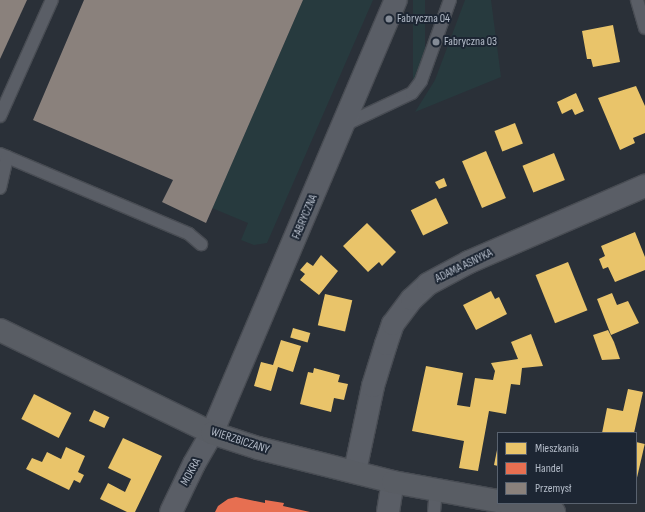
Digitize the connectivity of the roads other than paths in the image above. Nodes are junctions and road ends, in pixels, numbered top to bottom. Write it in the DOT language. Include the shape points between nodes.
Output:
graph roads {
  1 [pos="52,0"];
  2 [pos="396,0"];
  3 [pos="450,0"];
  4 [pos="637,0"];
  5 [pos="645,28"];
  6 [pos="0,116"];
  7 [pos="344,125"];
  8 [pos="4,155"];
  9 [pos="645,186"];
  10 [pos="0,188"];
  11 [pos="201,244"];
  12 [pos="0,330"];
  13 [pos="212,433"];
  14 [pos="355,471"];
  15 [pos="393,482"];
  16 [pos="436,489"];
  17 [pos="497,501"];
  18 [pos="513,504"];
  19 [pos="171,512"];
  20 [pos="388,512"];
  21 [pos="434,512"];
  22 [pos="554,512"];
  1 -- 6 [label="lane"];
  2 -- 7 [label="street, FABRYCZNA"];
  3 -- 7 [label="lane" via="421,81 412,93"];
  4 -- 5 [label="lane"];
  7 -- 13 [label="street, FABRYCZNA"];
  8 -- 10 [label="lane"];
  8 -- 11 [label="lane" via="189,234"];
  9 -- 14 [label="street, ADAMA ASNYKA" via="469,262 428,284 412,299 393,324 386,344 373,386"];
  12 -- 13 [label="street, WIERZBICZANY"];
  13 -- 14 [label="street, WIERZBICZANY" via="258,448"];
  13 -- 19 [label="street, MOKRA"];
  14 -- 15 [label="street, WIERZBICZANY"];
  15 -- 16 [label="street, WIERZBICZANY"];
  15 -- 20 [label="street"];
  16 -- 17 [label="street, WIERZBICZANY"];
  16 -- 21 [label="lane"];
  18 -- 22 [label="street"];
}
